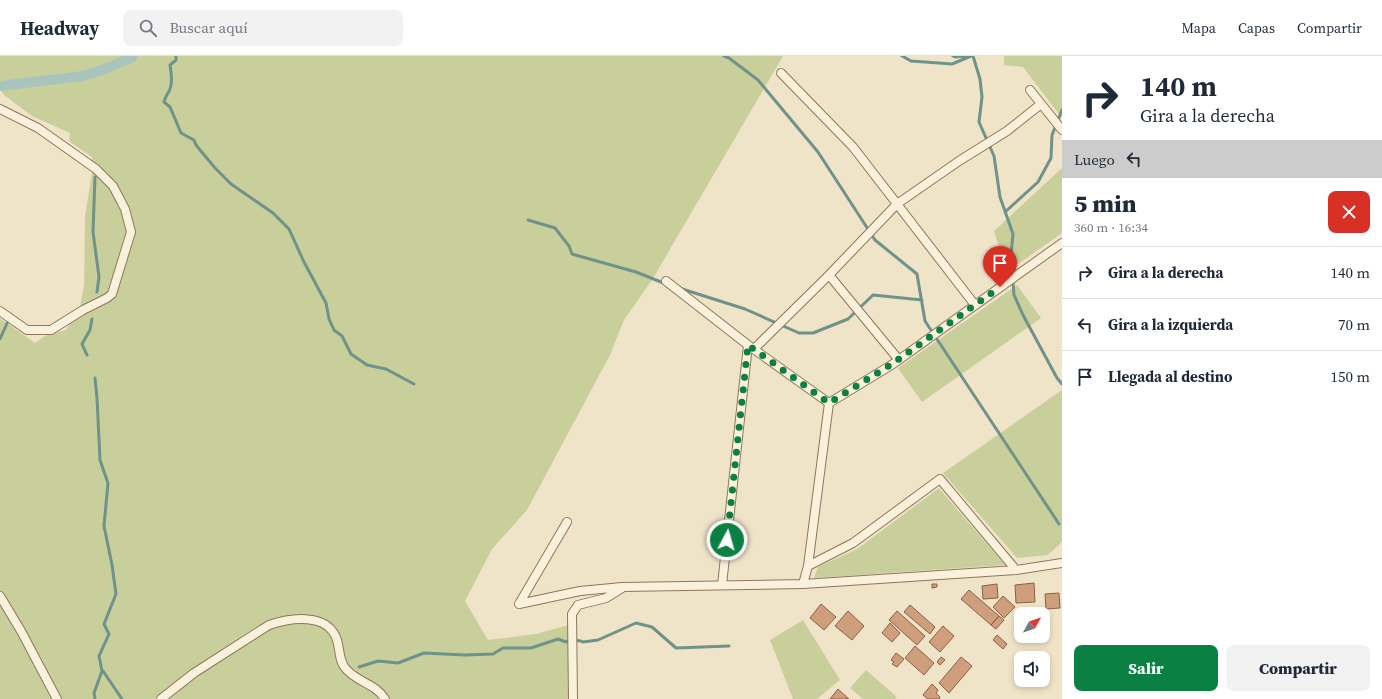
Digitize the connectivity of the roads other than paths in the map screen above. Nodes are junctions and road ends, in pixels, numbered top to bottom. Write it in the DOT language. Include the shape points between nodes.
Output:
graph roads {
  1 [pos="782,73"];
  2 [pos="1030,90"];
  3 [pos="1041,104"];
  4 [pos="0,109"];
  5 [pos="1062,130"];
  6 [pos="897,204"];
  7 [pos="1062,243"];
  8 [pos="829,275"];
  9 [pos="666,281"];
  10 [pos="975,305"];
  11 [pos="0,310"];
  12 [pos="751,347"];
  13 [pos="899,360"];
  14 [pos="829,403"];
  15 [pos="567,522"];
  16 [pos="1062,563"];
  17 [pos="808,566"];
  18 [pos="1016,570"];
  19 [pos="803,584"];
  20 [pos="722,585"];
  21 [pos="622,587"];
  22 [pos="0,596"];
  23 [pos="56,699"];
  24 [pos="161,699"];
  25 [pos="386,699"];
  26 [pos="573,699"];
  1 -- 6 [label="street" via="853,147"];
  2 -- 3 [label="street"];
  3 -- 5 [label="street"];
  3 -- 6 [label="street" via="1007,131"];
  4 -- 11 [label="street" via="38,128 96,169 113,186 125,209 131,232 112,294 107,298 50,330 27,330"];
  6 -- 8 [label="street"];
  6 -- 10 [label="street"];
  7 -- 10 [label="street"];
  8 -- 12 [label="street"];
  8 -- 13 [label="street"];
  9 -- 12 [label="street"];
  10 -- 13 [label="street"];
  12 -- 14 [label="street"];
  12 -- 20 [label="street"];
  13 -- 14 [label="street"];
  14 -- 17 [label="street"];
  15 -- 21 [label="street" via="519,604 580,591"];
  16 -- 18 [label="street"];
  17 -- 18 [label="street" via="854,543 940,479"];
  17 -- 19 [label="street"];
  18 -- 19 [label="street"];
  19 -- 20 [label="street"];
  20 -- 21 [label="street"];
  21 -- 26 [label="street" via="606,598 578,605 572,614"];
  22 -- 23 [label="street"];
  24 -- 25 [label="street" via="194,672 269,625 283,620 302,619 318,621 330,628 346,669 374,687"];
}
